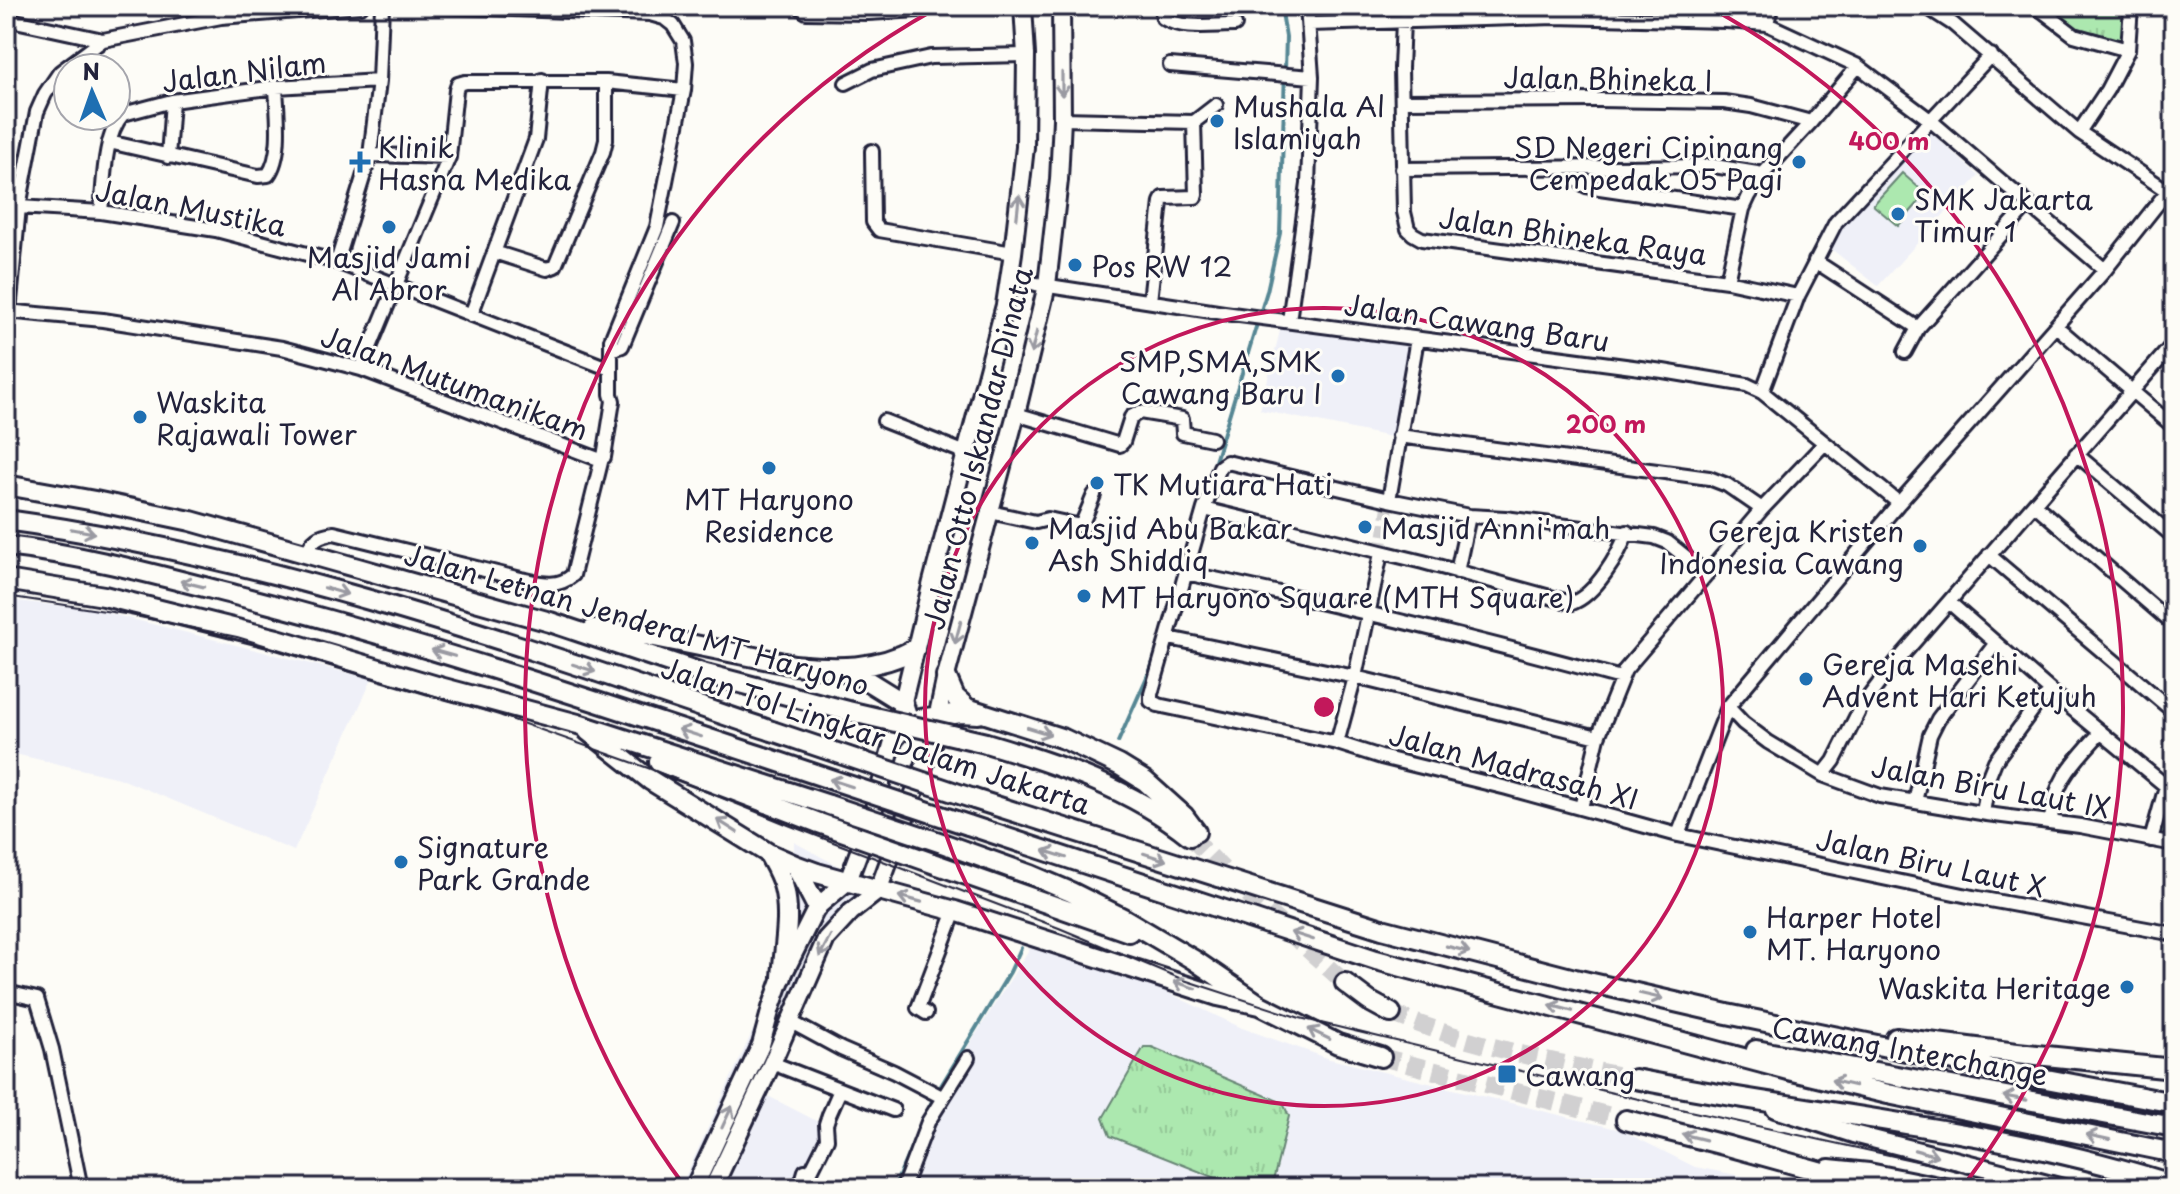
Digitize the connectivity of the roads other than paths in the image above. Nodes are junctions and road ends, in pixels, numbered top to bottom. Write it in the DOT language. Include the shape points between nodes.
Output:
graph roads {
  1 [pos="361,6"];
  2 [pos="382,6"];
  3 [pos="435,6"];
  4 [pos="799,6"];
  5 [pos="918,6"];
  6 [pos="1023,6"];
  7 [pos="1061,6"];
  8 [pos="1161,6"];
  9 [pos="1307,6"];
  10 [pos="1771,6"];
  11 [pos="1926,6"];
  12 [pos="2036,6"];
  13 [pos="2131,6"];
  14 [pos="867,9"];
  15 [pos="1555,11"];
  16 [pos="7,20"];
  17 [pos="1403,21"];
  18 [pos="1309,24"];
  19 [pos="1767,24"];
  20 [pos="1235,25"];
  21 [pos="103,40"];
  22 [pos="2128,50"];
  23 [pos="1026,55"];
  24 [pos="1991,55"];
  25 [pos="1170,65"];
  26 [pos="1858,66"];
  27 [pos="1312,77"];
  28 [pos="542,80"];
  29 [pos="379,81"];
  30 [pos="606,82"];
  31 [pos="846,83"];
  32 [pos="276,87"];
  33 [pos="684,90"];
  34 [pos="172,101"];
  35 [pos="1402,101"];
  36 [pos="1216,105"];
  37 [pos="1062,119"];
  38 [pos="1930,120"];
  39 [pos="1194,122"];
  40 [pos="1811,122"];
  41 [pos="2079,132"];
  42 [pos="109,142"];
  43 [pos="872,151"];
  44 [pos="370,155"];
  45 [pos="168,157"];
  46 [pos="449,157"];
  47 [pos="1570,168"];
  48 [pos="1402,169"];
  49 [pos="1763,174"];
  50 [pos="2172,188"];
  51 [pos="2028,205"];
  52 [pos="19,207"];
  53 [pos="1743,209"];
  54 [pos="101,212"];
  55 [pos="657,227"];
  56 [pos="494,252"];
  57 [pos="1013,253"];
  58 [pos="1815,261"];
  59 [pos="337,262"];
  60 [pos="2105,270"];
  61 [pos="1009,277"];
  62 [pos="1727,281"];
  63 [pos="1047,285"];
  64 [pos="396,286"];
  65 [pos="1798,296"];
  66 [pos="1150,301"];
  67 [pos="7,312"];
  68 [pos="471,315"];
  69 [pos="1289,321"];
  70 [pos="2057,327"];
  71 [pos="1918,328"];
  72 [pos="1417,339"];
  73 [pos="2174,343"];
  74 [pos="611,350"];
  75 [pos="1905,352"];
  76 [pos="361,369"];
  77 [pos="610,369"];
  78 [pos="2132,391"];
  79 [pos="1762,392"];
  80 [pos="1016,414"];
  81 [pos="884,421"];
  82 [pos="2174,427"];
  83 [pos="1399,436"];
  84 [pos="1212,439"];
  85 [pos="1825,443"];
  86 [pos="966,453"];
  87 [pos="2076,454"];
  88 [pos="602,459"];
  89 [pos="6,485"];
  90 [pos="1094,495"];
  91 [pos="1389,500"];
  92 [pos="1899,503"];
  93 [pos="2034,504"];
  94 [pos="1204,509"];
  95 [pos="1762,509"];
  96 [pos="990,512"];
  97 [pos="1469,516"];
  98 [pos="6,520"];
  99 [pos="1627,532"];
  100 [pos="2174,537"];
  101 [pos="6,546"];
  102 [pos="1381,553"];
  103 [pos="306,554"];
  104 [pos="1989,555"];
  105 [pos="1457,572"];
  106 [pos="1186,573"];
  107 [pos="1707,574"];
  108 [pos="6,580"];
  109 [pos="1949,602"];
  110 [pos="1369,615"];
  111 [pos="2174,625"];
  112 [pos="573,629"];
  113 [pos="1169,638"];
  114 [pos="1996,643"];
  115 [pos="915,649"];
  116 [pos="820,667"];
  117 [pos="946,676"];
  118 [pos="1355,677"];
  119 [pos="1621,678"];
  120 [pos="2052,692"];
  121 [pos="903,703"];
  122 [pos="1728,707"];
  123 [pos="2174,712"];
  124 [pos="981,714"];
  125 [pos="938,715"];
  126 [pos="908,722"];
  127 [pos="578,724"];
  128 [pos="2101,732"];
  129 [pos="616,736"];
  130 [pos="1598,737"];
  131 [pos="894,738"];
  132 [pos="1337,743"];
  133 [pos="931,747"];
  134 [pos="1823,775"];
  135 [pos="2170,781"];
  136 [pos="1915,802"];
  137 [pos="1581,808"];
  138 [pos="1983,813"];
  139 [pos="2051,822"];
  140 [pos="1678,835"];
  141 [pos="2151,840"];
  142 [pos="2174,844"];
  143 [pos="768,853"];
  144 [pos="795,865"];
  145 [pos="848,881"];
  146 [pos="878,891"];
  147 [pos="817,907"];
  148 [pos="955,911"];
  149 [pos="2174,934"];
  150 [pos="1173,948"];
  151 [pos="782,977"];
  152 [pos="1345,983"];
  153 [pos="6,992"];
  154 [pos="1260,1005"];
  155 [pos="926,1013"];
  156 [pos="1391,1013"];
  157 [pos="1727,1014"];
  158 [pos="791,1022"];
  159 [pos="1636,1028"];
  160 [pos="1381,1057"];
  161 [pos="968,1058"];
  162 [pos="772,1063"];
  163 [pos="2174,1069"];
  164 [pos="1635,1079"];
  165 [pos="840,1090"];
  166 [pos="938,1094"];
  167 [pos="1743,1099"];
  168 [pos="2174,1103"];
  169 [pos="893,1110"];
  170 [pos="1626,1120"];
  171 [pos="2174,1127"];
  172 [pos="2174,1153"];
  173 [pos="1762,1157"];
  174 [pos="2174,1185"];
  175 [pos="81,1188"];
  176 [pos="694,1188"];
  177 [pos="713,1188"];
  178 [pos="800,1188"];
  179 [pos="903,1188"];
  180 [pos="1880,1188"];
  181 [pos="1949,1188"];
  182 [pos="2063,1188"];
  1 -- 21 [label="street" via="221,17"];
  2 -- 29 [label="street"];
  3 -- 33 [label="street" via="664,18 683,41"];
  4 -- 14 [label="street" via="806,12"];
  5 -- 14 [label="street" via="919,10"];
  6 -- 23 [label="main road, Jalan Otto Iskandar Dinata"];
  7 -- 37 [label="main road, Jalan Otto Iskandar Dinata, one-way"];
  8 -- 20 [label="street" via="1167,22"];
  9 -- 18 [label="street"];
  10 -- 19 [label="street"];
  11 -- 24 [label="street"];
  12 -- 22 [label="street" via="2074,35"];
  13 -- 22 [label="street"];
  15 -- 17 [label="street"];
  15 -- 19 [label="street"];
  16 -- 21 [label="street"];
  17 -- 18 [label="street"];
  17 -- 35 [label="street, Jalan Bhineka Raya"];
  18 -- 27 [label="street"];
  19 -- 26 [label="street"];
  21 -- 52 [label="street" via="60,72 45,94"];
  22 -- 41 [label="street"];
  23 -- 31 [label="street" via="931,57 872,70"];
  57 -- 23 [label="main road, Jalan Otto Iskandar Dinata, one-way" via="1025,147"];
  24 -- 38 [label="street"];
  24 -- 41 [label="street"];
  25 -- 27 [label="street"];
  26 -- 38 [label="street"];
  26 -- 40 [label="street"];
  27 -- 69 [label="street" via="1308,184"];
  28 -- 30 [label="street"];
  28 -- 46 [label="street" via="458,84"];
  28 -- 56 [label="street" via="538,130"];
  29 -- 32 [label="street, Jalan Nilam"];
  29 -- 44 [label="street"];
  30 -- 33 [label="street"];
  30 -- 56 [label="street" via="603,152 555,266 547,269"];
  32 -- 34 [label="street, Jalan Nilam"];
  32 -- 45 [label="street" via="277,139 268,175"];
  33 -- 55 [label="street"];
  34 -- 42 [label="street, Jalan Nilam" via="123,114"];
  34 -- 45 [label="street"];
  35 -- 40 [label="street, Jalan Bhineka I" via="1724,102"];
  35 -- 48 [label="street, Jalan Bhineka Raya"];
  36 -- 39 [label="street"];
  37 -- 39 [label="street"];
  37 -- 63 [label="main road, Jalan Otto Iskandar Dinata"];
  38 -- 51 [label="street"];
  38 -- 58 [label="street" via="1836,222"];
  39 -- 66 [label="street" via="1196,195 1161,202"];
  40 -- 49 [label="street"];
  41 -- 50 [label="street"];
  42 -- 45 [label="street"];
  42 -- 54 [label="street, Jalan Nilam"];
  43 -- 57 [label="street" via="873,222 879,230"];
  44 -- 46 [label="street"];
  44 -- 59 [label="street"];
  46 -- 64 [label="street"];
  47 -- 48 [label="street"];
  47 -- 49 [label="street" via="1714,166"];
  47 -- 53 [label="street" via="1586,186"];
  48 -- 62 [label="street, Jalan Bhineka Raya" via="1408,229 1422,239"];
  49 -- 53 [label="street"];
  50 -- 60 [label="street"];
  51 -- 60 [label="street"];
  51 -- 71 [label="street"];
  52 -- 54 [label="street, Jalan Mustika"];
  52 -- 67 [label="street"];
  53 -- 62 [label="street"];
  54 -- 59 [label="street, Jalan Mustika" via="216,230"];
  55 -- 74 [label="street"];
  55 -- 74 [label="street" via="672,227 622,346"];
  56 -- 68 [label="street"];
  57 -- 61 [label="main road, Jalan Otto Iskandar Dinata"];
  58 -- 65 [label="street"];
  58 -- 71 [label="street"];
  59 -- 64 [label="street, Jalan Mustika"];
  60 -- 70 [label="street"];
  61 -- 63 [label="street, Jalan Cawang Baru"];
  61 -- 86 [label="main road, Jalan Otto Iskandar Dinata"];
  62 -- 65 [label="street, Jalan Bhineka Raya"];
  63 -- 66 [label="street, Jalan Cawang Baru"];
  63 -- 80 [label="main road, Jalan Otto Iskandar Dinata, one-way"];
  64 -- 68 [label="street, Jalan Mustika"];
  64 -- 76 [label="street"];
  65 -- 79 [label="street"];
  66 -- 69 [label="street, Jalan Cawang Baru"];
  67 -- 76 [label="street, Jalan Mutumanikam" via="103,320 254,343"];
  68 -- 77 [label="street, Jalan Mustika"];
  69 -- 72 [label="street, Jalan Cawang Baru"];
  70 -- 78 [label="street"];
  70 -- 92 [label="street"];
  71 -- 75 [label="street"];
  72 -- 79 [label="street, Jalan Cawang Baru" via="1663,371"];
  72 -- 83 [label="street"];
  73 -- 78 [label="street"];
  74 -- 77 [label="street"];
  76 -- 88 [label="street, Jalan Mutumanikam"];
  77 -- 88 [label="street" via="613,401"];
  78 -- 82 [label="street"];
  78 -- 87 [label="street"];
  79 -- 85 [label="street, Jalan Cawang Baru"];
  80 -- 84 [label="street" via="1120,445 1131,417 1140,412 1182,419 1183,433"];
  80 -- 96 [label="main road, Jalan Otto Iskandar Dinata"];
  81 -- 86 [label="street"];
  83 -- 91 [label="street"];
  83 -- 95 [label="street" via="1709,478"];
  85 -- 92 [label="street, Jalan Cawang Baru"];
  85 -- 95 [label="street"];
  86 -- 115 [label="main road, Jalan Otto Iskandar Dinata"];
  87 -- 93 [label="street"];
  87 -- 100 [label="street"];
  88 -- 103 [label="street" via="573,575 560,584 334,533 310,543"];
  89 -- 103 [label="highway, Jalan Letnan Jenderal MT Haryono" via="191,521"];
  90 -- 96 [label="street" via="1081,526"];
  91 -- 94 [label="street" via="1231,462 1223,463"];
  91 -- 97 [label="street"];
  92 -- 122 [label="street"];
  93 -- 104 [label="street"];
  93 -- 111 [label="street"];
  94 -- 102 [label="street"];
  94 -- 106 [label="street"];
  95 -- 107 [label="street"];
  96 -- 117 [label="main road, Jalan Otto Iskandar Dinata, one-way"];
  97 -- 99 [label="street"];
  97 -- 105 [label="street"];
  98 -- 157 [label="highway, Jalan Tol Lingkar Dalam Jakarta, one-way, bridge" via="92,532 264,571 614,677 1382,929"];
  99 -- 105 [label="street" via="1617,556 1575,603"];
  99 -- 107 [label="street" via="1667,542"];
  159 -- 101 [label="highway, Jalan Tol Lingkar Dalam Jakarta, one-way, bridge" via="1376,960 457,657 147,572"];
  102 -- 105 [label="street"];
  102 -- 110 [label="street"];
  103 -- 112 [label="highway, Jalan Letnan Jenderal MT Haryono"];
  104 -- 109 [label="street"];
  104 -- 123 [label="street"];
  106 -- 110 [label="street"];
  106 -- 113 [label="street"];
  107 -- 119 [label="street"];
  108 -- 127 [label="highway" via="221,624"];
  109 -- 114 [label="street"];
  109 -- 134 [label="street" via="1861,707"];
  110 -- 118 [label="street"];
  110 -- 119 [label="street"];
  112 -- 116 [label="highway" via="630,632"];
  124 -- 112 [label="highway, Jalan Letnan Jenderal MT Haryono, one-way, bridge" via="1064,739 1119,765 1184,816 1194,835 1047,761 702,673"];
  113 -- 118 [label="street"];
  113 -- 132 [label="street, Jalan Madrasah XI" via="1151,701"];
  114 -- 120 [label="street"];
  114 -- 136 [label="street" via="1938,719"];
  115 -- 116 [label="highway" via="874,665"];
  115 -- 121 [label="main road, Jalan Otto Iskandar Dinata"];
  116 -- 121 [label="highway" via="861,677"];
  117 -- 124 [label="highway" via="955,697"];
  117 -- 125 [label="main road, Jalan Otto Iskandar Dinata"];
  118 -- 130 [label="street"];
  118 -- 132 [label="street"];
  119 -- 130 [label="street"];
  120 -- 128 [label="street"];
  120 -- 138 [label="street" via="1995,761"];
  121 -- 126 [label="highway"];
  121 -- 131 [label="main road, Jalan Otto Iskandar Dinata"];
  122 -- 134 [label="street, Jalan Biru Laut IX" via="1768,742"];
  122 -- 140 [label="street"];
  124 -- 125 [label="highway"];
  125 -- 126 [label="highway"];
  125 -- 133 [label="main road, Jalan Otto Iskandar Dinata"];
  126 -- 131 [label="highway"];
  126 -- 133 [label="highway"];
  127 -- 129 [label="highway"];
  143 -- 127 [label="highway, one-way" via="650,780"];
  128 -- 135 [label="street"];
  128 -- 139 [label="street" via="2059,784"];
  129 -- 150 [label="highway, bridge" via="647,758"];
  129 -- 150 [label="highway, bridge" via="1031,875"];
  130 -- 137 [label="street"];
  131 -- 145 [label="main road, Jalan Otto Iskandar Dinata"];
  132 -- 137 [label="street, Jalan Madrasah XI"];
  133 -- 146 [label="main road, Jalan Otto Iskandar Dinata"];
  134 -- 136 [label="street, Jalan Biru Laut IX" via="1880,796"];
  135 -- 141 [label="street"];
  136 -- 138 [label="street, Jalan Biru Laut IX"];
  137 -- 140 [label="street, Jalan Madrasah XI"];
  138 -- 139 [label="street, Jalan Biru Laut IX"];
  139 -- 141 [label="street, Jalan Biru Laut IX"];
  140 -- 149 [label="street, Jalan Biru Laut X"];
  141 -- 142 [label="street, Jalan Biru Laut IX"];
  143 -- 144 [label="highway"];
  143 -- 151 [label="highway" via="785,890"];
  144 -- 145 [label="highway"];
  144 -- 147 [label="highway"];
  145 -- 146 [label="highway"];
  145 -- 147 [label="main road"];
  148 -- 146 [label="highway, one-way"];
  146 -- 158 [label="main road, one-way" via="826,939"];
  147 -- 151 [label="main road"];
  154 -- 148 [label="highway, one-way"];
  148 -- 155 [label="street" via="918,1008"];
  150 -- 154 [label="highway"];
  176 -- 151 [label="main road, one-way" via="761,1045"];
  152 -- 156 [label="highway"];
  153 -- 175 [label="street" via="37,999"];
  160 -- 154 [label="highway, one-way" via="1338,1044"];
  157 -- 163 [label="highway" via="1954,1046"];
  157 -- 168 [label="highway"];
  158 -- 162 [label="main road"];
  158 -- 166 [label="street"];
  171 -- 159 [label="highway, Cawang Interchange, one-way"];
  172 -- 159 [label="highway, one-way" via="1888,1094"];
  161 -- 179 [label="street" via="928,1122"];
  162 -- 165 [label="street"];
  162 -- 177 [label="main road"];
  164 -- 167 [label="highway"];
  165 -- 169 [label="street"];
  165 -- 178 [label="street" via="826,1124 827,1139"];
  167 -- 174 [label="highway" via="2089,1160"];
  167 -- 182 [label="main road, one-way" via="1853,1134"];
  173 -- 170 [label="highway, one-way"];
  173 -- 180 [label="highway"];
  173 -- 181 [label="main road"];
}
